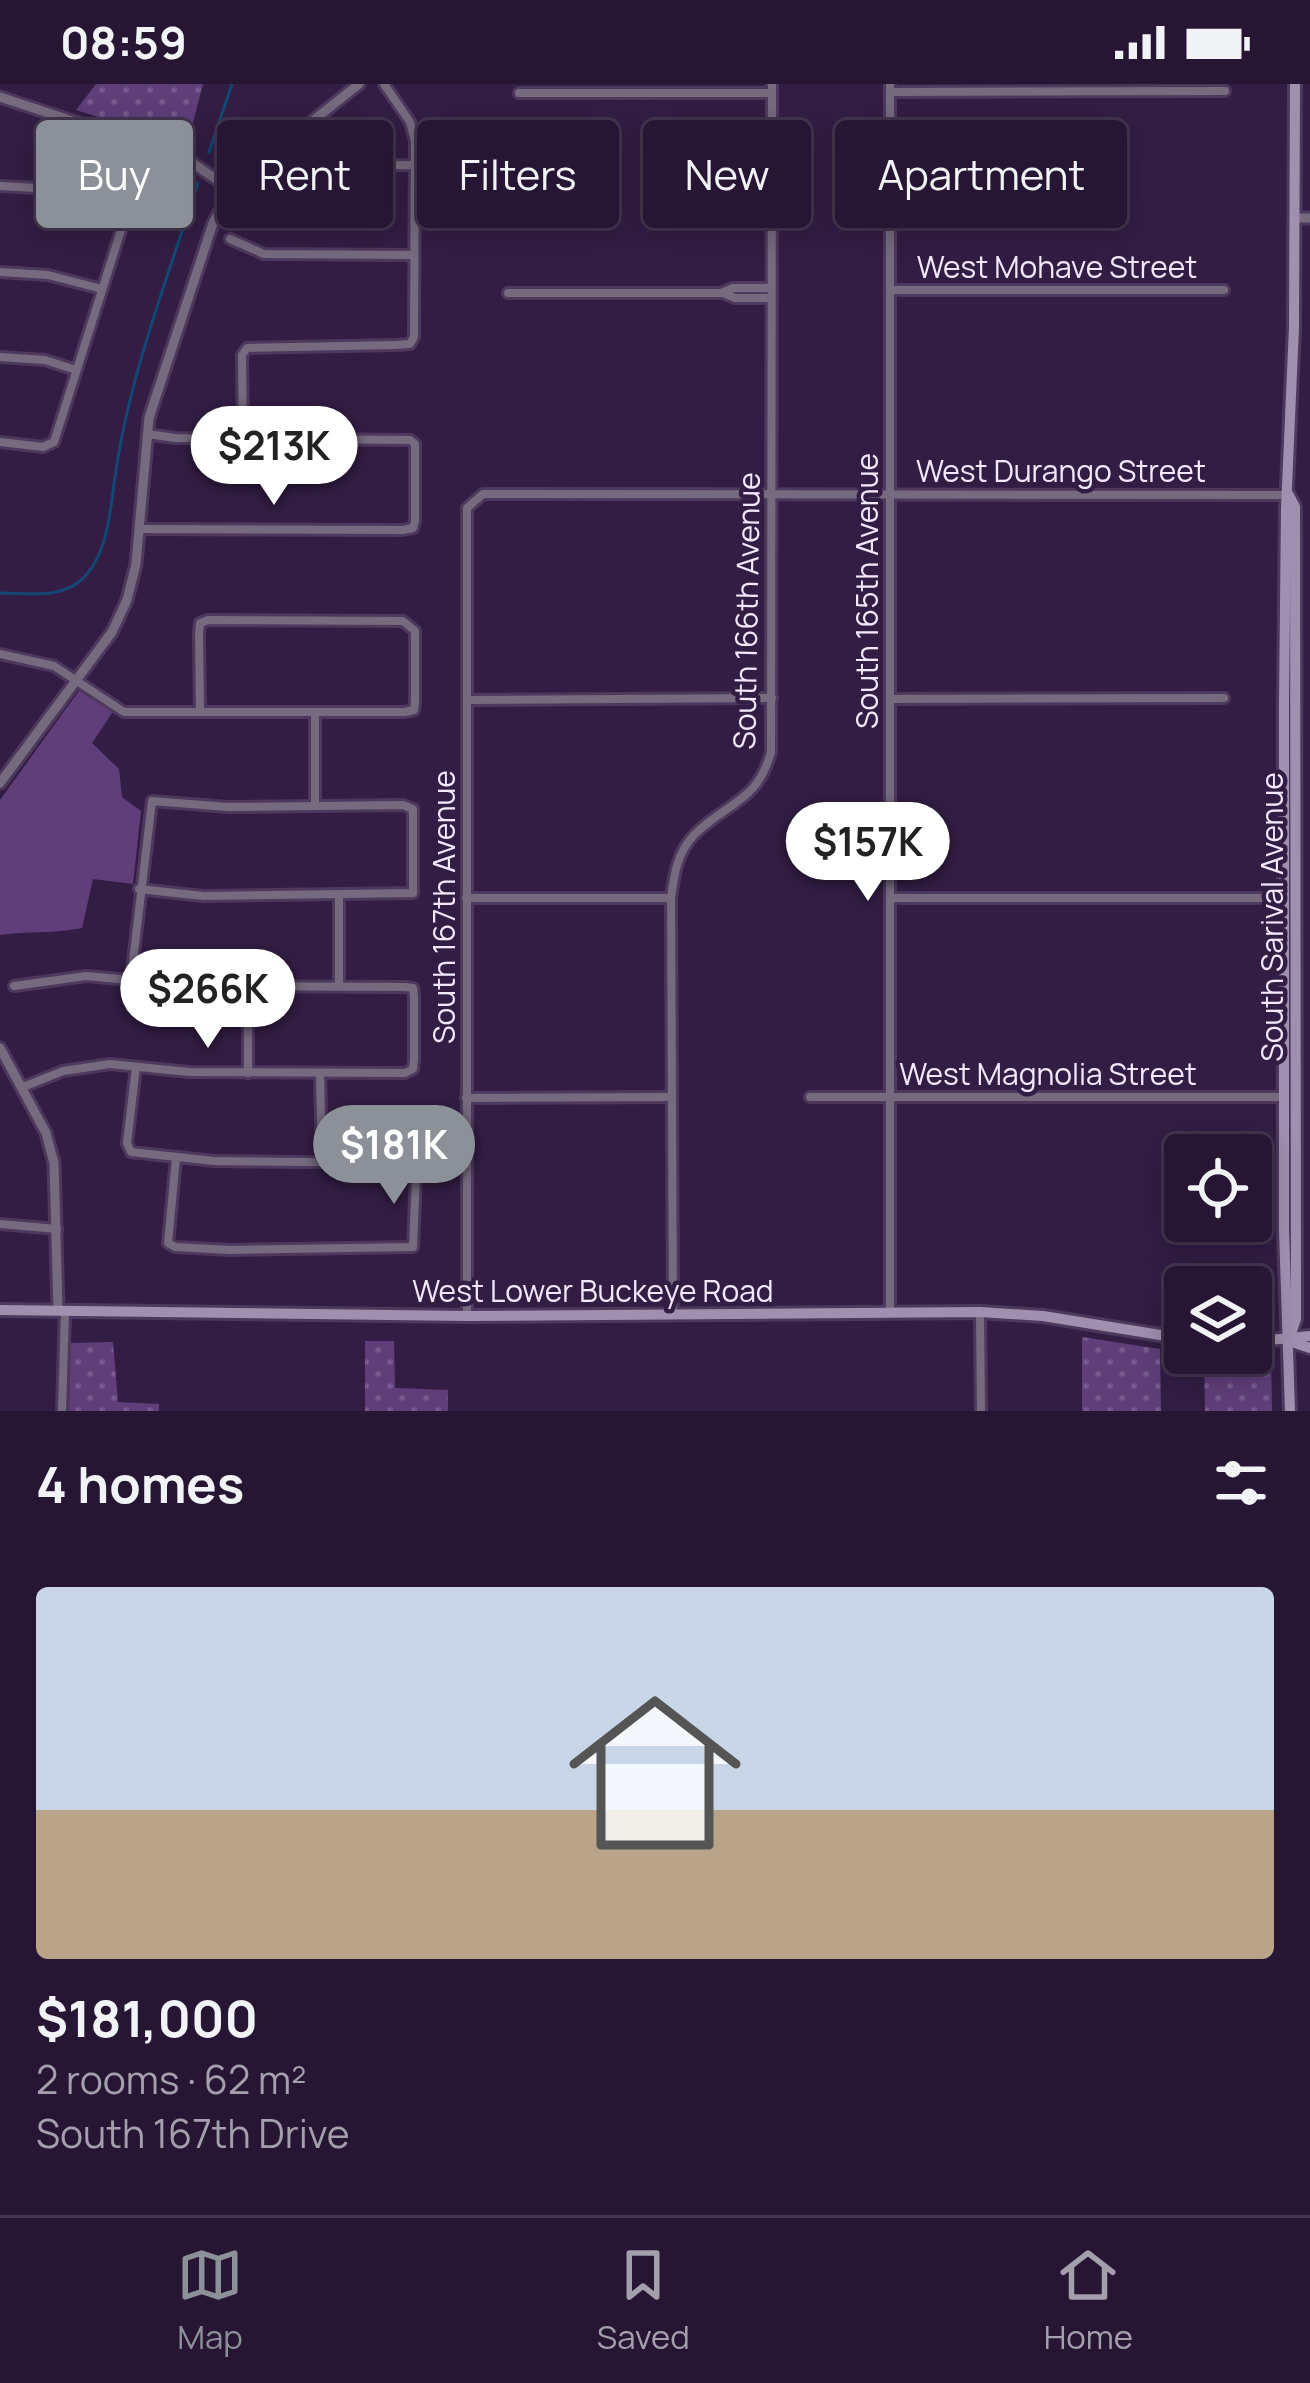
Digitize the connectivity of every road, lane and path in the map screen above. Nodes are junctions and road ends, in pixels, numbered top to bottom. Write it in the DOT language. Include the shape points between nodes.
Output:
graph roads {
  1 [pos="359,84"];
  2 [pos="385,84"];
  3 [pos="1295,84"];
  4 [pos="772,88"];
  5 [pos="890,88"];
  6 [pos="1225,92"];
  7 [pos="519,93"];
  8 [pos="0,97"];
  9 [pos="71,120"];
  10 [pos="313,120"];
  11 [pos="393,165"];
  12 [pos="415,165"];
  13 [pos="0,186"];
  14 [pos="36,188"];
  15 [pos="1310,206"];
  16 [pos="1295,212"];
  17 [pos="217,216"];
  18 [pos="1310,218"];
  19 [pos="121,228"];
  20 [pos="230,239"];
  21 [pos="414,255"];
  22 [pos="0,272"];
  23 [pos="102,289"];
  24 [pos="890,290"];
  25 [pos="1224,290"];
  26 [pos="508,293"];
  27 [pos="771,293"];
  28 [pos="0,357"];
  29 [pos="76,370"];
  30 [pos="146,434"];
  31 [pos="243,440"];
  32 [pos="0,442"];
  33 [pos="772,493"];
  34 [pos="890,494"];
  35 [pos="1289,495"];
  36 [pos="474,500"];
  37 [pos="140,529"];
  38 [pos="0,654"];
  39 [pos="79,679"];
  40 [pos="772,698"];
  41 [pos="1224,698"];
  42 [pos="891,699"];
  43 [pos="467,700"];
  44 [pos="200,712"];
  45 [pos="315,712"];
  46 [pos="0,783"];
  47 [pos="315,805"];
  48 [pos="140,889"];
  49 [pos="1291,894"];
  50 [pos="339,896"];
  51 [pos="466,898"];
  52 [pos="671,898"];
  53 [pos="890,898"];
  54 [pos="1310,921"];
  55 [pos="1291,924"];
  56 [pos="131,978"];
  57 [pos="14,986"];
  58 [pos="248,986"];
  59 [pos="339,986"];
  60 [pos="0,1048"];
  61 [pos="136,1067"];
  62 [pos="320,1072"];
  63 [pos="248,1073"];
  64 [pos="23,1087"];
  65 [pos="672,1097"];
  66 [pos="810,1097"];
  67 [pos="889,1097"];
  68 [pos="1290,1097"];
  69 [pos="466,1098"];
  70 [pos="176,1158"];
  71 [pos="322,1162"];
  72 [pos="0,1224"];
  73 [pos="58,1229"];
  74 [pos="0,1310"];
  75 [pos="62,1310"];
  76 [pos="980,1312"];
  77 [pos="890,1313"];
  78 [pos="673,1315"];
  79 [pos="467,1316"];
  80 [pos="1164,1336"];
  81 [pos="1310,1336"];
  82 [pos="1289,1340"];
  83 [pos="1272,1341"];
  84 [pos="1310,1348"];
  85 [pos="62,1411"];
  86 [pos="981,1411"];
  87 [pos="1290,1411"];
  1 -- 10 [label="street"];
  2 -- 12 [label="street" via="410,122"];
  3 -- 16 [label="main road, South Sarival Avenue"];
  4 -- 7 [label="street"];
  4 -- 27 [label="street, South 166th Avenue"];
  5 -- 6 [label="street"];
  5 -- 24 [label="street, South 165th Avenue"];
  8 -- 9 [label="street"];
  11 -- 12 [label="street"];
  12 -- 21 [label="street"];
  13 -- 14 [label="street"];
  15 -- 16 [label="street"];
  16 -- 18 [label="street"];
  16 -- 35 [label="main road, South Sarival Avenue"];
  17 -- 30 [label="street"];
  19 -- 23 [label="street"];
  20 -- 21 [label="street" via="264,254"];
  21 -- 31 [label="street" via="410,344 247,347"];
  22 -- 23 [label="street"];
  23 -- 29 [label="street"];
  24 -- 25 [label="street, West Mohave Street"];
  24 -- 34 [label="street, South 165th Avenue"];
  26 -- 27 [label="street"];
  27 -- 33 [label="street, South 166th Avenue"];
  28 -- 29 [label="street"];
  29 -- 32 [label="street" via="50,446"];
  30 -- 31 [label="street"];
  30 -- 37 [label="street"];
  31 -- 37 [label="street" via="410,440 413,528"];
  33 -- 34 [label="street, West Durango Street"];
  33 -- 36 [label="street, West Durango Street"];
  33 -- 40 [label="street, South 166th Avenue"];
  34 -- 35 [label="street, West Durango Street"];
  34 -- 42 [label="street, South 165th Avenue"];
  35 -- 49 [label="main road, South Sarival Avenue"];
  36 -- 43 [label="street, South 167th Avenue" via="467,508"];
  37 -- 39 [label="street" via="127,600"];
  38 -- 39 [label="street" via="39,660"];
  39 -- 44 [label="street" via="124,712"];
  39 -- 46 [label="street"];
  40 -- 43 [label="street"];
  40 -- 52 [label="street, South 166th Avenue" via="764,777 693,836 675,866"];
  41 -- 42 [label="street"];
  42 -- 53 [label="street, South 165th Avenue"];
  43 -- 51 [label="street, South 167th Avenue"];
  44 -- 45 [label="street"];
  44 -- 45 [label="street" via="200,623 412,624 414,710"];
  45 -- 47 [label="street"];
  47 -- 48 [label="street" via="152,802"];
  47 -- 50 [label="street" via="413,809 413,893"];
  48 -- 50 [label="street"];
  48 -- 56 [label="street"];
  49 -- 53 [label="street"];
  49 -- 55 [label="main road, South Sarival Avenue"];
  50 -- 59 [label="street"];
  51 -- 52 [label="street"];
  51 -- 69 [label="street, South 167th Avenue"];
  52 -- 65 [label="street, South 166th Avenue"];
  53 -- 67 [label="street, South 165th Avenue"];
  54 -- 55 [label="street"];
  55 -- 68 [label="main road, South Sarival Avenue"];
  56 -- 57 [label="street"];
  56 -- 58 [label="street"];
  58 -- 59 [label="street"];
  58 -- 63 [label="street"];
  59 -- 62 [label="street" via="412,988 413,1070"];
  60 -- 64 [label="street"];
  61 -- 63 [label="street"];
  61 -- 64 [label="street" via="63,1072"];
  61 -- 70 [label="street" via="127,1143 131,1152"];
  62 -- 63 [label="street"];
  62 -- 71 [label="street"];
  64 -- 73 [label="street" via="54,1163"];
  65 -- 69 [label="street"];
  65 -- 78 [label="street, South 166th Avenue"];
  66 -- 67 [label="street, West Magnolia Street"];
  67 -- 68 [label="street, West Magnolia Street"];
  67 -- 77 [label="street, South 165th Avenue"];
  68 -- 82 [label="main road, South Sarival Avenue"];
  69 -- 79 [label="street, South 167th Avenue"];
  70 -- 71 [label="street"];
  70 -- 71 [label="street" via="168,1243 413,1247 413,1166"];
  72 -- 73 [label="street"];
  73 -- 75 [label="street"];
  74 -- 75 [label="main road, West Lower Buckeye Road"];
  75 -- 79 [label="main road, West Lower Buckeye Road"];
  75 -- 85 [label="street"];
  76 -- 77 [label="main road, West Lower Buckeye Road"];
  76 -- 80 [label="main road, West Lower Buckeye Road"];
  76 -- 86 [label="street"];
  77 -- 78 [label="main road, West Lower Buckeye Road"];
  78 -- 79 [label="main road, West Lower Buckeye Road"];
  81 -- 82 [label="main road"];
  82 -- 83 [label="main road"];
  82 -- 84 [label="main road"];
  82 -- 87 [label="main road, South Sarival Avenue"];
}
